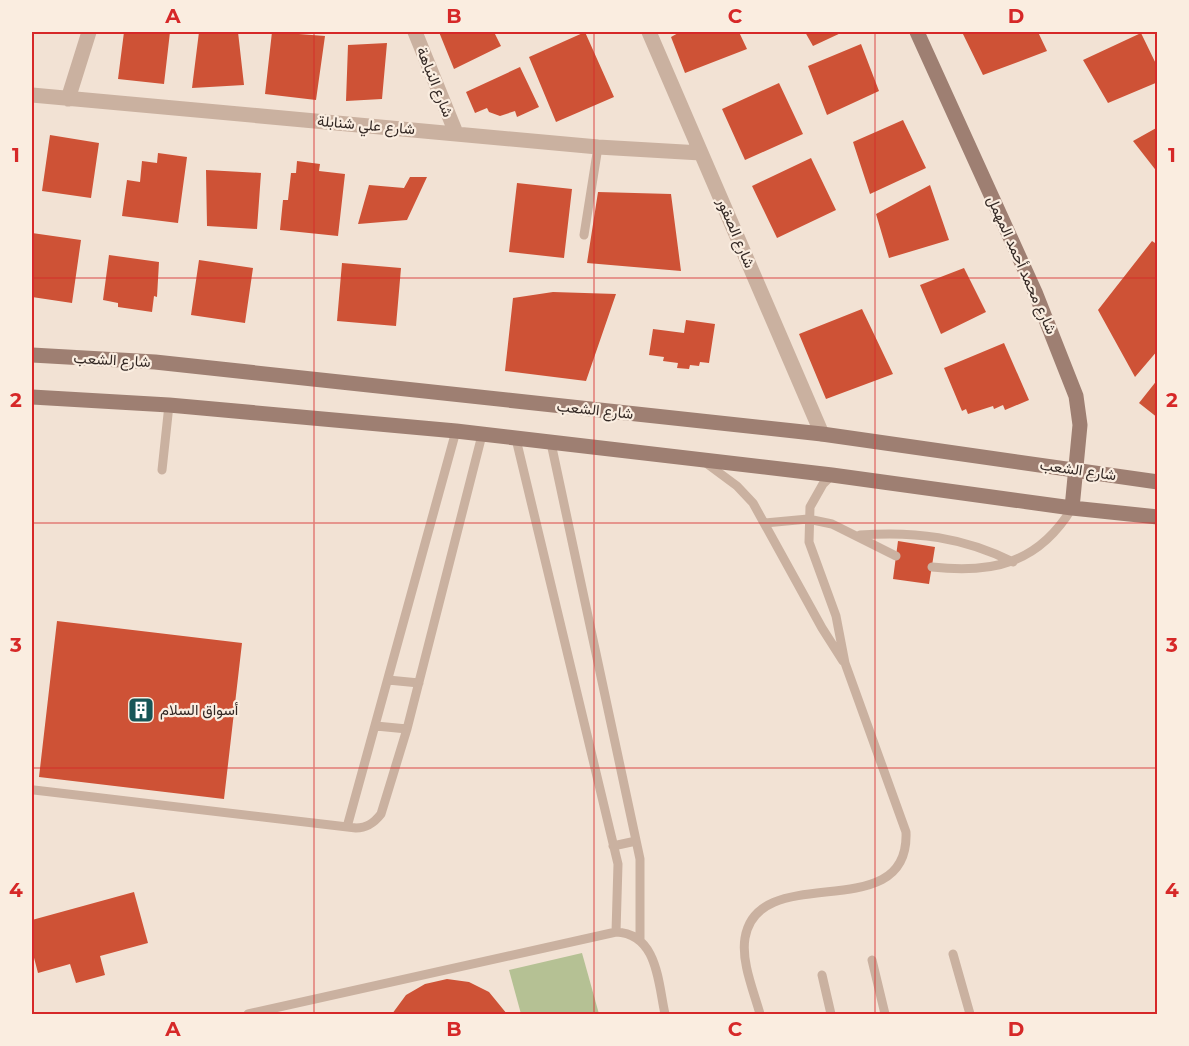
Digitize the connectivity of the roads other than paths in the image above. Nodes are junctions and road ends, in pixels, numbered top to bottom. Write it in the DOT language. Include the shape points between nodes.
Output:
graph roads {
  1 [pos="89,32"];
  2 [pos="415,32"];
  3 [pos="649,32"];
  4 [pos="917,32"];
  5 [pos="32,95"];
  6 [pos="68,99"];
  7 [pos="456,133"];
  8 [pos="598,147"];
  9 [pos="701,153"];
  10 [pos="584,235"];
  11 [pos="32,355"];
  12 [pos="32,397"];
  13 [pos="169,405"];
  14 [pos="456,431"];
  15 [pos="822,434"];
  16 [pos="482,435"];
  17 [pos="516,439"];
  18 [pos="551,444"];
  19 [pos="699,459"];
  20 [pos="162,470"];
  21 [pos="1077,470"];
  22 [pos="832,475"];
  23 [pos="1158,482"];
  24 [pos="1072,508"];
  25 [pos="1158,517"];
  26 [pos="808,519"];
  27 [pos="765,523"];
  28 [pos="860,536"];
  29 [pos="896,556"];
  30 [pos="1013,562"];
  31 [pos="932,567"];
  32 [pos="845,663"];
  33 [pos="388,680"];
  34 [pos="419,683"];
  35 [pos="376,726"];
  36 [pos="407,729"];
  37 [pos="34,790"];
  38 [pos="347,827"];
  39 [pos="636,841"];
  40 [pos="613,846"];
  41 [pos="616,932"];
  42 [pos="640,939"];
  43 [pos="954,954"];
  44 [pos="872,960"];
  45 [pos="822,975"];
  46 [pos="248,1014"];
  47 [pos="665,1014"];
  48 [pos="760,1014"];
  49 [pos="831,1014"];
  50 [pos="885,1014"];
  51 [pos="970,1014"];
  1 -- 6 [label="street"];
  2 -- 7 [label="street, شارع النباهة"];
  3 -- 9 [label="street, شارع الصقور"];
  4 -- 21 [label="street, شارع محمد أحمد المهمل" via="1035,292 1076,396 1080,425"];
  5 -- 6 [label="street, شارع علي شنابلة"];
  6 -- 7 [label="street, شارع علي شنابلة"];
  7 -- 8 [label="street, شارع علي شنابلة"];
  8 -- 9 [label="street, شارع علي شنابلة"];
  8 -- 10 [label="lane"];
  9 -- 15 [label="street, شارع الصقور"];
  11 -- 15 [label="street, شارع الشعب" via="155,362"];
  12 -- 13 [label="street"];
  13 -- 14 [label="street"];
  13 -- 20 [label="lane"];
  14 -- 16 [label="street"];
  14 -- 33 [label="lane"];
  15 -- 21 [label="street, شارع الشعب"];
  16 -- 17 [label="street"];
  16 -- 34 [label="lane"];
  17 -- 18 [label="street"];
  17 -- 40 [label="lane"];
  18 -- 19 [label="street"];
  18 -- 39 [label="lane"];
  19 -- 22 [label="street"];
  19 -- 27 [label="lane" via="738,486"];
  21 -- 23 [label="street, شارع الشعب"];
  21 -- 24 [label="street, شارع محمد أحمد المهمل"];
  22 -- 24 [label="street"];
  22 -- 26 [label="lane" via="815,495"];
  24 -- 25 [label="street"];
  24 -- 30 [label="lane" via="1043,544"];
  26 -- 27 [label="lane"];
  26 -- 28 [label="lane"];
  26 -- 32 [label="lane" via="809,542 836,616"];
  27 -- 32 [label="lane"];
  28 -- 29 [label="lane"];
  28 -- 30 [label="lane" via="939,536 990,550"];
  30 -- 31 [label="lane" via="973,569"];
  32 -- 48 [label="lane" via="906,832 905,851 897,869 876,883 779,900 761,910 748,927 744,950"];
  33 -- 34 [label="lane"];
  33 -- 35 [label="lane"];
  34 -- 36 [label="lane"];
  35 -- 36 [label="lane"];
  35 -- 38 [label="lane"];
  36 -- 38 [label="lane" via="381,814 364,828"];
  37 -- 38 [label="lane"];
  39 -- 40 [label="lane"];
  39 -- 42 [label="lane" via="640,859"];
  40 -- 41 [label="lane" via="618,864"];
  41 -- 42 [label="lane"];
  41 -- 46 [label="lane"];
  42 -- 47 [label="lane" via="653,960"];
  43 -- 51 [label="lane"];
  44 -- 50 [label="lane"];
  45 -- 49 [label="lane"];
}
